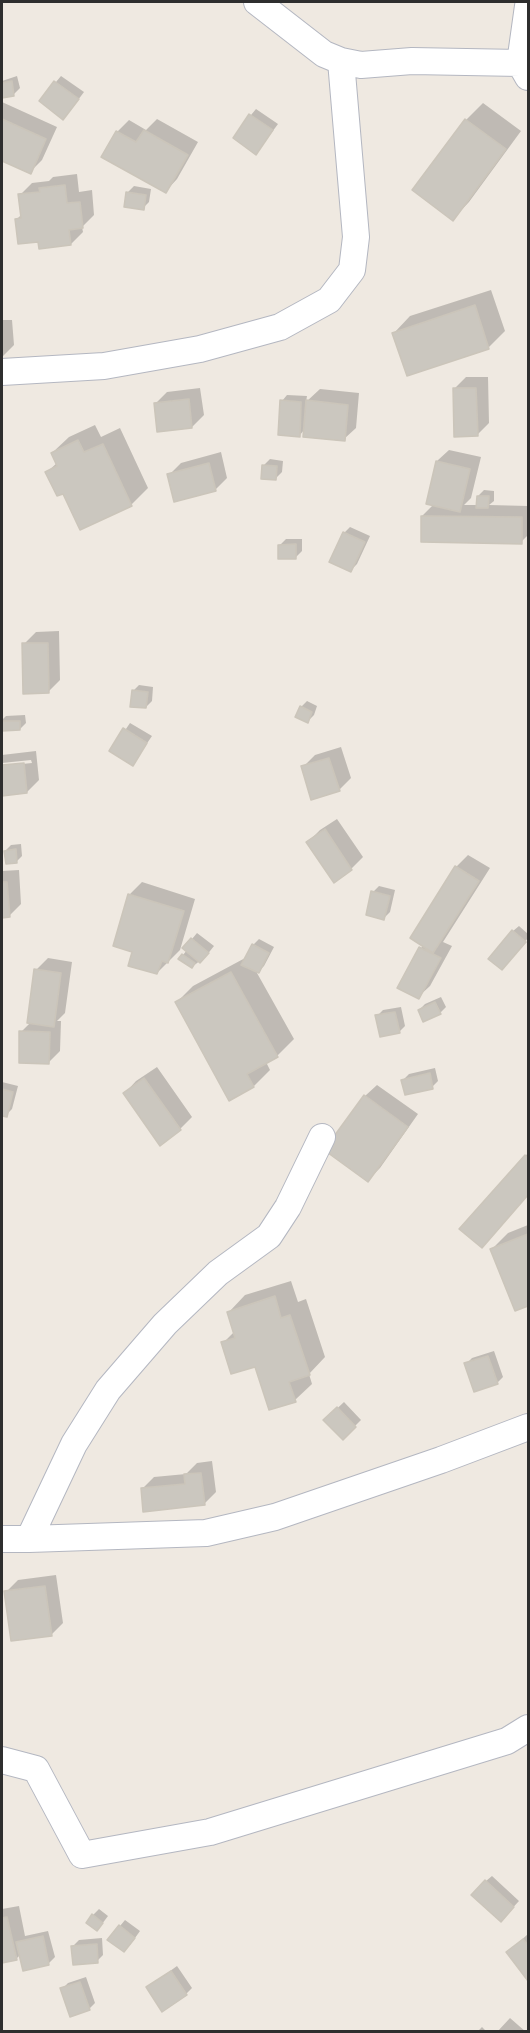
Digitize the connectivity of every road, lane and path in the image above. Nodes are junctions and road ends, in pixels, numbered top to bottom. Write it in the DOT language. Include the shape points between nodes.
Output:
graph roads {
  1 [pos="257,2"];
  2 [pos="528,6"];
  3 [pos="341,61"];
  4 [pos="524,70"];
  5 [pos="2,372"];
  6 [pos="322,1137"];
  7 [pos="528,1427"];
  8 [pos="2,1539"];
  9 [pos="29,1539"];
  10 [pos="528,1728"];
  11 [pos="2,1760"];
  1 -- 3 [label="street" via="324,54"];
  2 -- 4 [label="street"];
  3 -- 4 [label="street" via="361,65 412,61"];
  3 -- 5 [label="street" via="356,237 352,270 329,300 280,327 200,349 104,366"];
  6 -- 9 [label="street" via="288,1207 269,1236 218,1273 165,1324 108,1390 74,1444"];
  7 -- 9 [label="street" via="264,1520 206,1533"];
  8 -- 9 [label="street"];
  10 -- 11 [label="street" via="507,1741 210,1832 82,1855 36,1769"];
}
